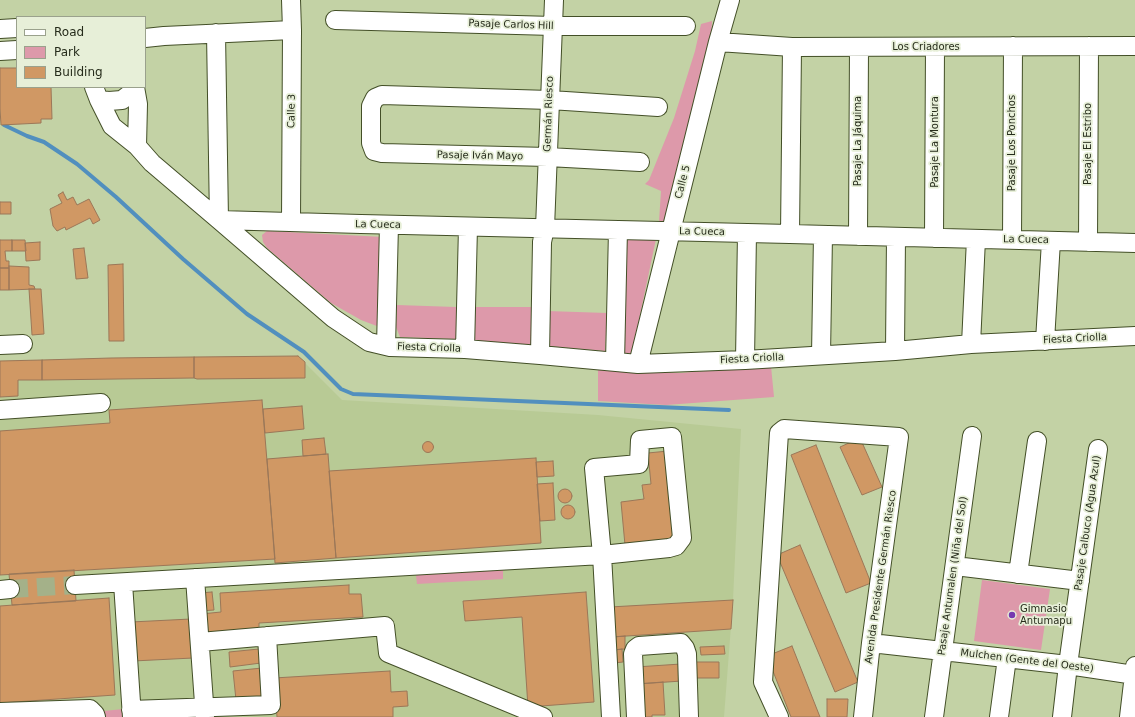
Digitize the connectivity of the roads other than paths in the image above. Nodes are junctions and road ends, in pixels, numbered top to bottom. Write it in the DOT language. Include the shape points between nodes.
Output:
graph roads {
  1 [pos="291,0"];
  2 [pos="554,0"];
  3 [pos="730,0"];
  4 [pos="335,20"];
  5 [pos="553,26"];
  6 [pos="686,26"];
  7 [pos="16,28"];
  8 [pos="0,29"];
  9 [pos="292,30"];
  10 [pos="216,33"];
  11 [pos="146,38"];
  12 [pos="718,42"];
  13 [pos="1013,46"];
  14 [pos="1089,46"];
  15 [pos="1135,46"];
  16 [pos="792,47"];
  17 [pos="859,47"];
  18 [pos="935,47"];
  19 [pos="16,50"];
  20 [pos="0,51"];
  21 [pos="135,88"];
  22 [pos="97,94"];
  23 [pos="550,100"];
  24 [pos="658,107"];
  25 [pos="138,146"];
  26 [pos="548,157"];
  27 [pos="640,162"];
  28 [pos="219,220"];
  29 [pos="269,221"];
  30 [pos="291,222"];
  31 [pos="389,225"];
  32 [pos="468,227"];
  33 [pos="545,228"];
  34 [pos="618,230"];
  35 [pos="671,231"];
  36 [pos="747,233"];
  37 [pos="790,234"];
  38 [pos="823,235"];
  39 [pos="858,236"];
  40 [pos="896,237"];
  41 [pos="934,238"];
  42 [pos="976,239"];
  43 [pos="1012,240"];
  44 [pos="1051,241"];
  45 [pos="1088,242"];
  46 [pos="1135,243"];
  47 [pos="253,249"];
  48 [pos="1135,336"];
  49 [pos="1044,341"];
  50 [pos="23,344"];
  51 [pos="378,344"];
  52 [pos="971,344"];
  53 [pos="0,345"];
  54 [pos="465,350"];
  55 [pos="896,351"];
  56 [pos="540,355"];
  57 [pos="821,355"];
  58 [pos="745,360"];
  59 [pos="615,362"];
  60 [pos="638,364"];
  61 [pos="101,403"];
  62 [pos="0,410"];
  63 [pos="972,436"];
  64 [pos="1037,441"];
  65 [pos="1098,449"];
  66 [pos="602,555"];
  67 [pos="955,566"];
  68 [pos="1018,574"];
  69 [pos="195,578"];
  70 [pos="1080,581"];
  71 [pos="123,583"];
  72 [pos="75,586"];
  73 [pos="267,636"];
  74 [pos="200,642"];
  75 [pos="871,643"];
  76 [pos="943,651"];
  77 [pos="1006,658"];
  78 [pos="1068,665"];
  79 [pos="1135,672"];
  80 [pos="0,712"];
  81 [pos="205,712"];
  82 [pos="131,713"];
  83 [pos="96,717"];
  84 [pos="544,717"];
  85 [pos="611,717"];
  86 [pos="636,717"];
  87 [pos="689,717"];
  88 [pos="779,717"];
  89 [pos="863,717"];
  90 [pos="934,717"];
  91 [pos="999,717"];
  92 [pos="1062,717"];
  93 [pos="1129,717"];
  1 -- 9 [label="street, Calle 3"];
  2 -- 5 [label="street, Germán Riesco"];
  3 -- 12 [label="street, Calle 5"];
  4 -- 5 [label="street, Pasaje Carlos Hill"];
  5 -- 6 [label="street, Pasaje Carlos Hill"];
  5 -- 23 [label="street, Germán Riesco"];
  7 -- 8 [label="street"];
  9 -- 10 [label="street"];
  9 -- 30 [label="street, Calle 3"];
  10 -- 11 [label="street"];
  10 -- 28 [label="street"];
  12 -- 16 [label="street, Los Criadores"];
  12 -- 35 [label="street, Calle 5"];
  13 -- 14 [label="street, Los Criadores"];
  13 -- 18 [label="street, Los Criadores"];
  13 -- 43 [label="street, Pasaje Los Ponchos"];
  14 -- 15 [label="street, Los Criadores"];
  14 -- 45 [label="street, Pasaje El Estribo"];
  16 -- 17 [label="street, Los Criadores"];
  16 -- 37 [label="street"];
  17 -- 18 [label="street, Los Criadores"];
  17 -- 39 [label="street, Pasaje La Jáquima"];
  18 -- 41 [label="street, Pasaje La Montura"];
  19 -- 20 [label="street"];
  21 -- 22 [label="street" via="122,100 109,101"];
  21 -- 25 [label="street" via="138,104"];
  22 -- 25 [label="street" via="112,126"];
  23 -- 24 [label="street"];
  23 -- 26 [label="street, Germán Riesco"];
  23 -- 26 [label="street, Pasaje Iván Mayo" via="382,95 375,98 371,106 371,143 374,151"];
  25 -- 28 [label="street" via="152,163"];
  26 -- 27 [label="street, Pasaje Iván Mayo"];
  26 -- 33 [label="street, Germán Riesco"];
  28 -- 29 [label="street, La Cueca"];
  28 -- 47 [label="street"];
  29 -- 30 [label="street, La Cueca"];
  29 -- 47 [label="street" via="258,231"];
  30 -- 31 [label="street, La Cueca"];
  31 -- 32 [label="street, La Cueca"];
  31 -- 51 [label="street"];
  32 -- 33 [label="street, La Cueca"];
  32 -- 54 [label="street"];
  33 -- 34 [label="street, La Cueca"];
  33 -- 56 [label="street, Germán Riesco" via="542,242"];
  34 -- 35 [label="street, La Cueca"];
  34 -- 59 [label="street"];
  35 -- 36 [label="street, La Cueca"];
  35 -- 60 [label="street, Calle 5"];
  36 -- 37 [label="street, La Cueca"];
  36 -- 58 [label="street"];
  37 -- 38 [label="street, La Cueca"];
  38 -- 39 [label="street, La Cueca"];
  38 -- 57 [label="street"];
  39 -- 40 [label="street, La Cueca"];
  40 -- 41 [label="street, La Cueca"];
  40 -- 55 [label="street"];
  41 -- 42 [label="street, La Cueca"];
  42 -- 43 [label="street, La Cueca"];
  42 -- 52 [label="street"];
  43 -- 44 [label="street, La Cueca"];
  44 -- 45 [label="street, La Cueca"];
  44 -- 49 [label="street"];
  45 -- 46 [label="street, La Cueca"];
  47 -- 51 [label="street" via="333,318"];
  48 -- 49 [label="street, Fiesta Criolla"];
  49 -- 52 [label="street, Fiesta Criolla"];
  50 -- 53 [label="street"];
  51 -- 54 [label="street, Fiesta Criolla" via="390,347"];
  52 -- 55 [label="street, Fiesta Criolla"];
  54 -- 56 [label="street, Fiesta Criolla"];
  55 -- 57 [label="street, Fiesta Criolla"];
  56 -- 59 [label="street, Fiesta Criolla"];
  57 -- 58 [label="street, Fiesta Criolla"];
  58 -- 60 [label="street, Fiesta Criolla"];
  59 -- 60 [label="street, Fiesta Criolla"];
  61 -- 62 [label="street"];
  63 -- 67 [label="street, Pasaje Antumalen (Niña del Sol)"];
  64 -- 68 [label="street"];
  65 -- 70 [label="street, Pasaje Calbuco (Agua Azul)"];
  66 -- 66 [label="street" via="669,548 676,546 682,538 672,437 640,440 639,464 594,468"];
  66 -- 69 [label="street"];
  66 -- 85 [label="street"];
  67 -- 68 [label="street"];
  67 -- 76 [label="street, Pasaje Antumalen (Niña del Sol)"];
  68 -- 70 [label="street"];
  69 -- 71 [label="street"];
  69 -- 74 [label="street"];
  70 -- 78 [label="street, Pasaje Calbuco (Agua Azul)"];
  71 -- 72 [label="street"];
  71 -- 82 [label="street"];
  73 -- 74 [label="street"];
  73 -- 81 [label="street" via="271,705"];
  73 -- 84 [label="street" via="385,626 388,653"];
  74 -- 81 [label="street"];
  75 -- 76 [label="street, Mulchen (Gente del Oeste)"];
  75 -- 88 [label="street, Avenida Presidente Germán Riesco" via="900,437 784,429 779,433 763,682"];
  75 -- 89 [label="street, Avenida Presidente Germán Riesco"];
  76 -- 77 [label="street, Mulchen (Gente del Oeste)"];
  76 -- 90 [label="street, Pasaje Antumalen (Niña del Sol)"];
  77 -- 78 [label="street, Mulchen (Gente del Oeste)"];
  77 -- 91 [label="street"];
  78 -- 79 [label="street, Mulchen (Gente del Oeste)"];
  78 -- 92 [label="street, Pasaje Calbuco (Agua Azul)"];
  79 -- 93 [label="street"];
  80 -- 83 [label="street" via="90,709"];
  81 -- 82 [label="street"];
  86 -- 87 [label="street" via="633,654 635,649 639,646 681,643 687,654"];
}
